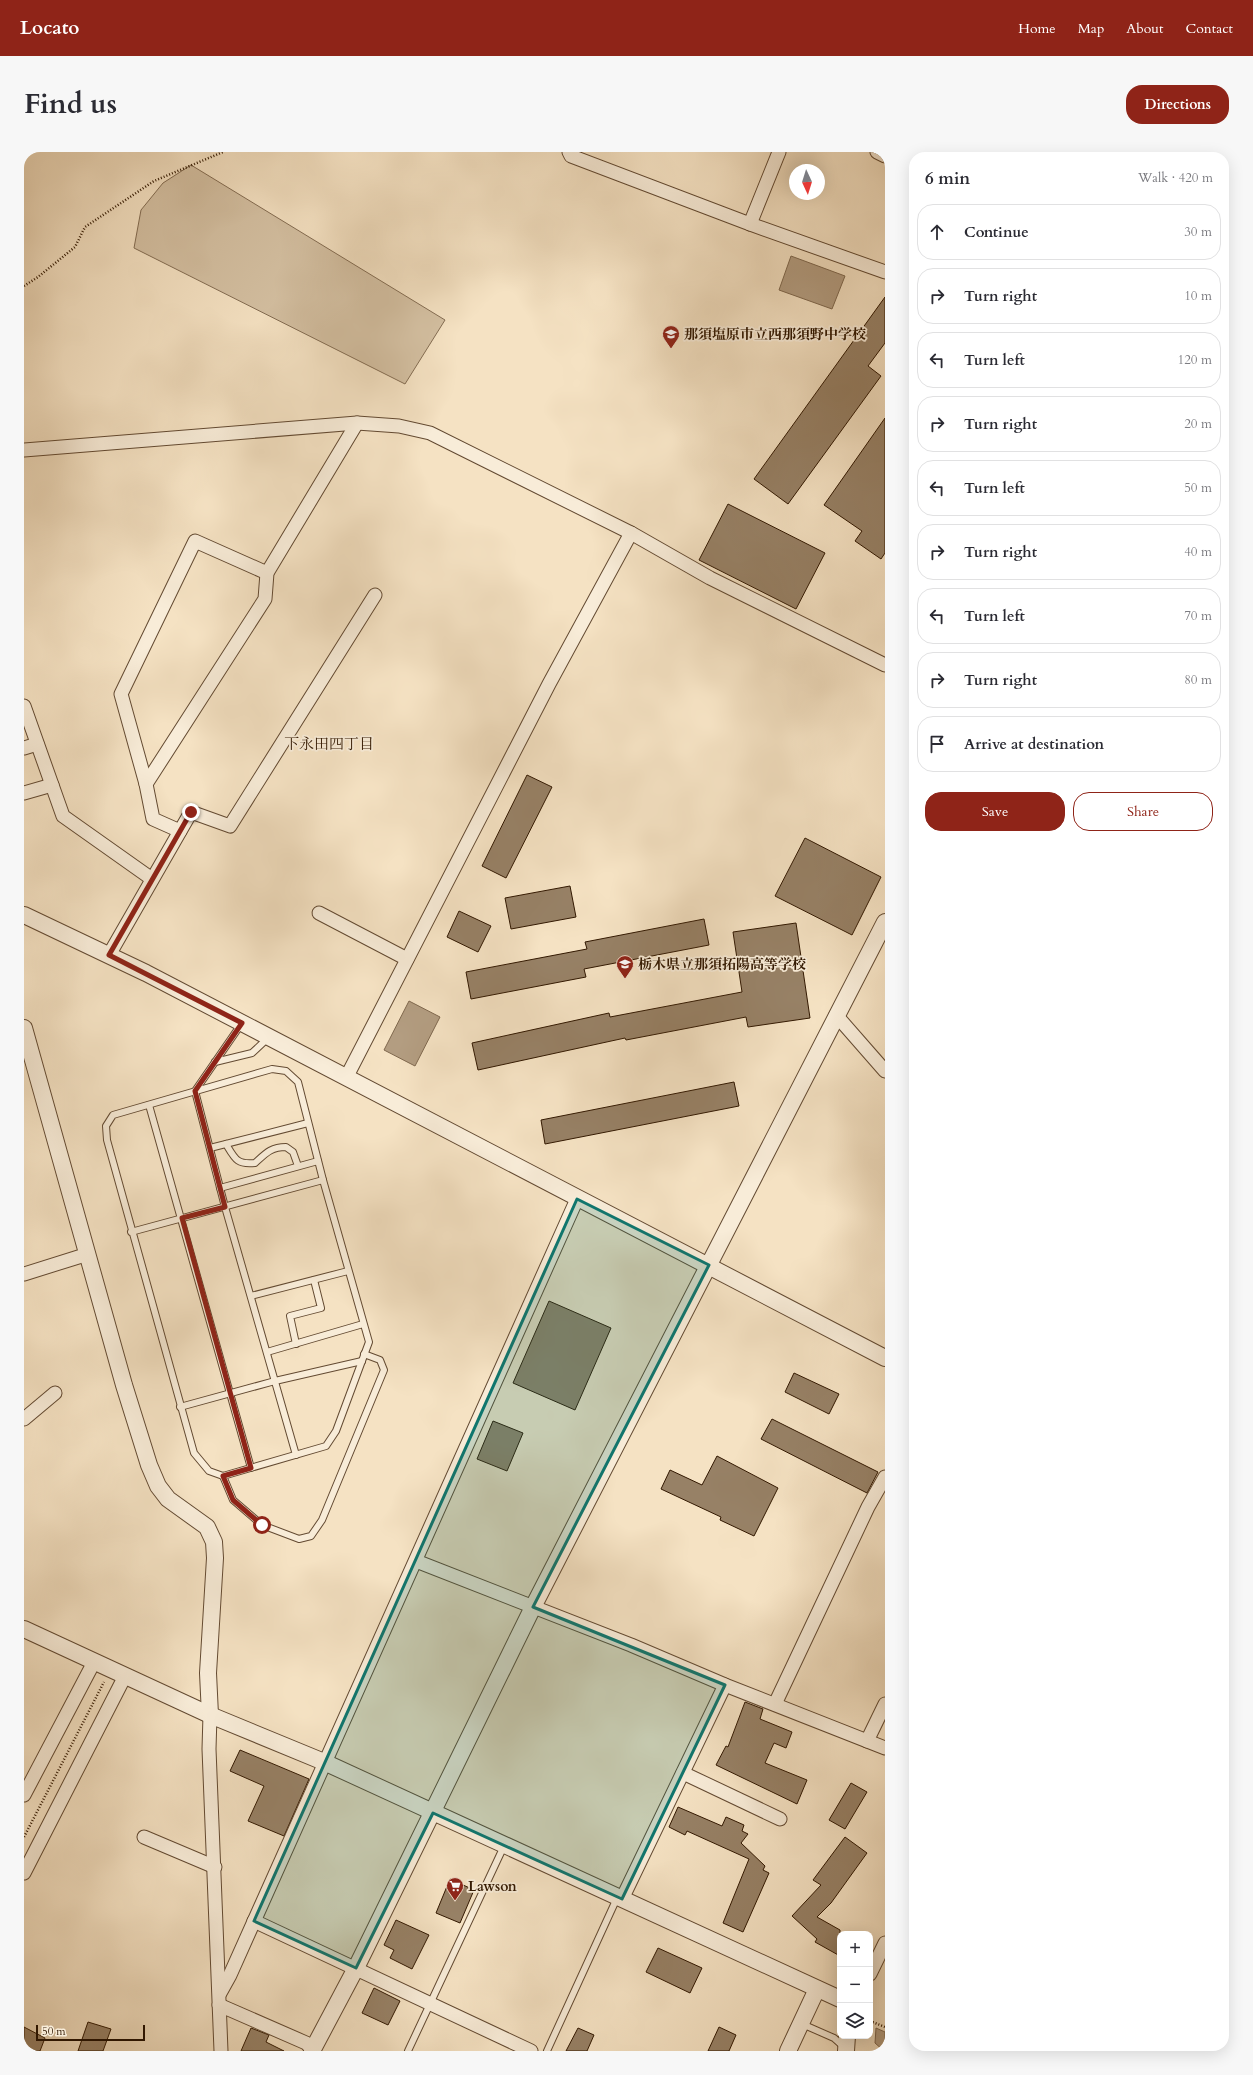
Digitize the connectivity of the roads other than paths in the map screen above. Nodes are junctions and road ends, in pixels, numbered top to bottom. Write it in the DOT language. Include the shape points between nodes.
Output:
graph roads {
  1 [pos="779,152"];
  2 [pos="877,152"];
  3 [pos="571,153"];
  4 [pos="885,156"];
  5 [pos="750,224"];
  6 [pos="885,272"];
  7 [pos="357,423"];
  8 [pos="24,450"];
  9 [pos="631,533"];
  10 [pos="267,573"];
  11 [pos="375,595"];
  12 [pos="885,665"];
  13 [pos="24,706"];
  14 [pos="38,744"];
  15 [pos="24,748"];
  16 [pos="146,784"];
  17 [pos="52,785"];
  18 [pos="24,794"];
  19 [pos="180,831"];
  20 [pos="152,879"];
  21 [pos="319,913"];
  22 [pos="24,915"];
  23 [pos="885,922"];
  24 [pos="109,955"];
  25 [pos="407,959"];
  26 [pos="836,1015"];
  27 [pos="242,1023"];
  28 [pos="24,1028"];
  29 [pos="268,1037"];
  30 [pos="215,1062"];
  31 [pos="885,1071"];
  32 [pos="346,1078"];
  33 [pos="195,1091"];
  34 [pos="149,1105"];
  35 [pos="308,1123"];
  36 [pos="226,1144"];
  37 [pos="210,1148"];
  38 [pos="318,1161"];
  39 [pos="298,1166"];
  40 [pos="323,1180"];
  41 [pos="220,1188"];
  42 [pos="576,1199"];
  43 [pos="225,1207"];
  44 [pos="182,1218"];
  45 [pos="131,1232"];
  46 [pos="88,1254"];
  47 [pos="709,1266"];
  48 [pos="348,1271"];
  49 [pos="24,1274"];
  50 [pos="314,1280"];
  51 [pos="250,1296"];
  52 [pos="363,1324"];
  53 [pos="296,1344"];
  54 [pos="267,1352"];
  55 [pos="364,1354"];
  56 [pos="885,1358"];
  57 [pos="362,1361"];
  58 [pos="275,1381"];
  59 [pos="55,1393"];
  60 [pos="231,1394"];
  61 [pos="180,1407"];
  62 [pos="24,1419"];
  63 [pos="296,1455"];
  64 [pos="251,1468"];
  65 [pos="223,1476"];
  66 [pos="885,1477"];
  67 [pos="416,1561"];
  68 [pos="533,1607"];
  69 [pos="24,1629"];
  70 [pos="94,1662"];
  71 [pos="125,1676"];
  72 [pos="725,1685"];
  73 [pos="775,1704"];
  74 [pos="885,1704"];
  75 [pos="210,1715"];
  76 [pos="867,1741"];
  77 [pos="885,1748"];
  78 [pos="324,1762"];
  79 [pos="683,1774"];
  80 [pos="28,1776"];
  81 [pos="24,1795"];
  82 [pos="433,1813"];
  83 [pos="780,1819"];
  84 [pos="144,1837"];
  85 [pos="505,1845"];
  86 [pos="215,1867"];
  87 [pos="24,1873"];
  88 [pos="620,1898"];
  89 [pos="254,1921"];
  90 [pos="885,1942"];
  91 [pos="356,1968"];
  92 [pos="873,1968"];
  93 [pos="817,1989"];
  94 [pos="837,1998"];
  95 [pos="220,1999"];
  96 [pos="430,2002"];
  97 [pos="800,2024"];
  98 [pos="845,2047"];
  99 [pos="791,2050"];
  100 [pos="221,2051"];
  101 [pos="313,2051"];
  102 [pos="408,2051"];
  103 [pos="530,2051"];
  104 [pos="547,2051"];
  1 -- 5 [label="street"];
  2 -- 4 [label="street"];
  3 -- 5 [label="street"];
  5 -- 6 [label="street"];
  7 -- 8 [label="street"];
  7 -- 9 [label="street" via="400,426 430,433"];
  7 -- 10 [label="street"];
  9 -- 12 [label="street" via="710,578"];
  9 -- 25 [label="street" via="549,684"];
  10 -- 16 [label="street" via="265,598"];
  10 -- 16 [label="street" via="195,541 121,694"];
  11 -- 19 [label="street" via="230,826 191,812"];
  13 -- 14 [label="street"];
  14 -- 15 [label="street"];
  14 -- 17 [label="street"];
  16 -- 19 [label="street" via="152,819"];
  17 -- 18 [label="street"];
  17 -- 20 [label="street" via="64,816"];
  19 -- 20 [label="street"];
  20 -- 24 [label="street"];
  21 -- 25 [label="street"];
  22 -- 24 [label="street"];
  23 -- 26 [label="street"];
  24 -- 27 [label="street"];
  25 -- 32 [label="street"];
  26 -- 31 [label="street"];
  26 -- 47 [label="street"];
  27 -- 29 [label="street"];
  27 -- 30 [label="lane"];
  28 -- 46 [label="street"];
  29 -- 30 [label="lane" via="252,1053"];
  29 -- 32 [label="street"];
  30 -- 33 [label="lane"];
  32 -- 42 [label="street"];
  33 -- 34 [label="lane"];
  33 -- 35 [label="lane" via="272,1069 286,1071 298,1082"];
  33 -- 37 [label="lane"];
  34 -- 44 [label="lane"];
  34 -- 45 [label="lane" via="114,1115 106,1126 107,1140"];
  35 -- 36 [label="lane"];
  35 -- 38 [label="lane"];
  36 -- 37 [label="lane"];
  36 -- 39 [label="lane" via="237,1161 245,1164 255,1163 266,1151 286,1147 293,1152"];
  37 -- 41 [label="lane"];
  38 -- 39 [label="lane"];
  38 -- 40 [label="lane"];
  39 -- 41 [label="lane"];
  40 -- 43 [label="lane"];
  40 -- 48 [label="lane"];
  41 -- 43 [label="lane"];
  42 -- 47 [label="street"];
  42 -- 67 [label="street"];
  43 -- 44 [label="lane"];
  43 -- 51 [label="lane"];
  44 -- 45 [label="lane"];
  44 -- 60 [label="lane"];
  45 -- 61 [label="lane"];
  46 -- 49 [label="street"];
  46 -- 75 [label="street" via="124,1385 158,1486 168,1498 207,1527 214,1542 208,1673"];
  47 -- 56 [label="street"];
  47 -- 68 [label="street"];
  48 -- 50 [label="lane"];
  48 -- 52 [label="lane"];
  50 -- 51 [label="lane"];
  50 -- 53 [label="lane" via="321,1308 290,1316"];
  51 -- 54 [label="lane"];
  52 -- 53 [label="lane"];
  52 -- 55 [label="lane" via="369,1342"];
  53 -- 54 [label="lane"];
  54 -- 58 [label="lane"];
  55 -- 57 [label="lane"];
  55 -- 65 [label="lane" via="380,1360 384,1370 322,1520 311,1536 299,1540 262,1525 233,1500"];
  57 -- 58 [label="lane"];
  57 -- 63 [label="lane" via="336,1431 326,1446"];
  58 -- 60 [label="lane"];
  58 -- 63 [label="lane"];
  59 -- 62 [label="street"];
  60 -- 61 [label="lane"];
  60 -- 64 [label="lane"];
  61 -- 65 [label="lane" via="194,1453 209,1471"];
  63 -- 64 [label="lane"];
  64 -- 65 [label="lane"];
  66 -- 73 [label="street" via="868,1507"];
  67 -- 68 [label="street"];
  67 -- 78 [label="street"];
  68 -- 72 [label="street"];
  68 -- 82 [label="street"];
  69 -- 70 [label="street"];
  70 -- 71 [label="street"];
  70 -- 80 [label="street"];
  71 -- 75 [label="street"];
  71 -- 87 [label="street"];
  72 -- 73 [label="street"];
  72 -- 79 [label="street"];
  73 -- 76 [label="street"];
  74 -- 76 [label="street"];
  75 -- 78 [label="street"];
  75 -- 86 [label="street" via="209,1749"];
  76 -- 77 [label="street"];
  78 -- 82 [label="street"];
  78 -- 89 [label="street"];
  79 -- 83 [label="street"];
  79 -- 88 [label="street"];
  80 -- 81 [label="street"];
  82 -- 85 [label="street"];
  82 -- 91 [label="street"];
  84 -- 86 [label="street"];
  85 -- 88 [label="street"];
  85 -- 96 [label="lane"];
  86 -- 95 [label="street"];
  88 -- 93 [label="street"];
  88 -- 104 [label="lane"];
  89 -- 91 [label="street"];
  89 -- 95 [label="street"];
  90 -- 92 [label="street"];
  91 -- 96 [label="street"];
  91 -- 101 [label="street"];
  93 -- 94 [label="street"];
  93 -- 97 [label="street"];
  95 -- 100 [label="street"];
  95 -- 101 [label="street" via="306,2044"];
  96 -- 102 [label="lane"];
  96 -- 103 [label="street"];
  97 -- 98 [label="lane" via="834,2038"];
  97 -- 99 [label="street"];
}
